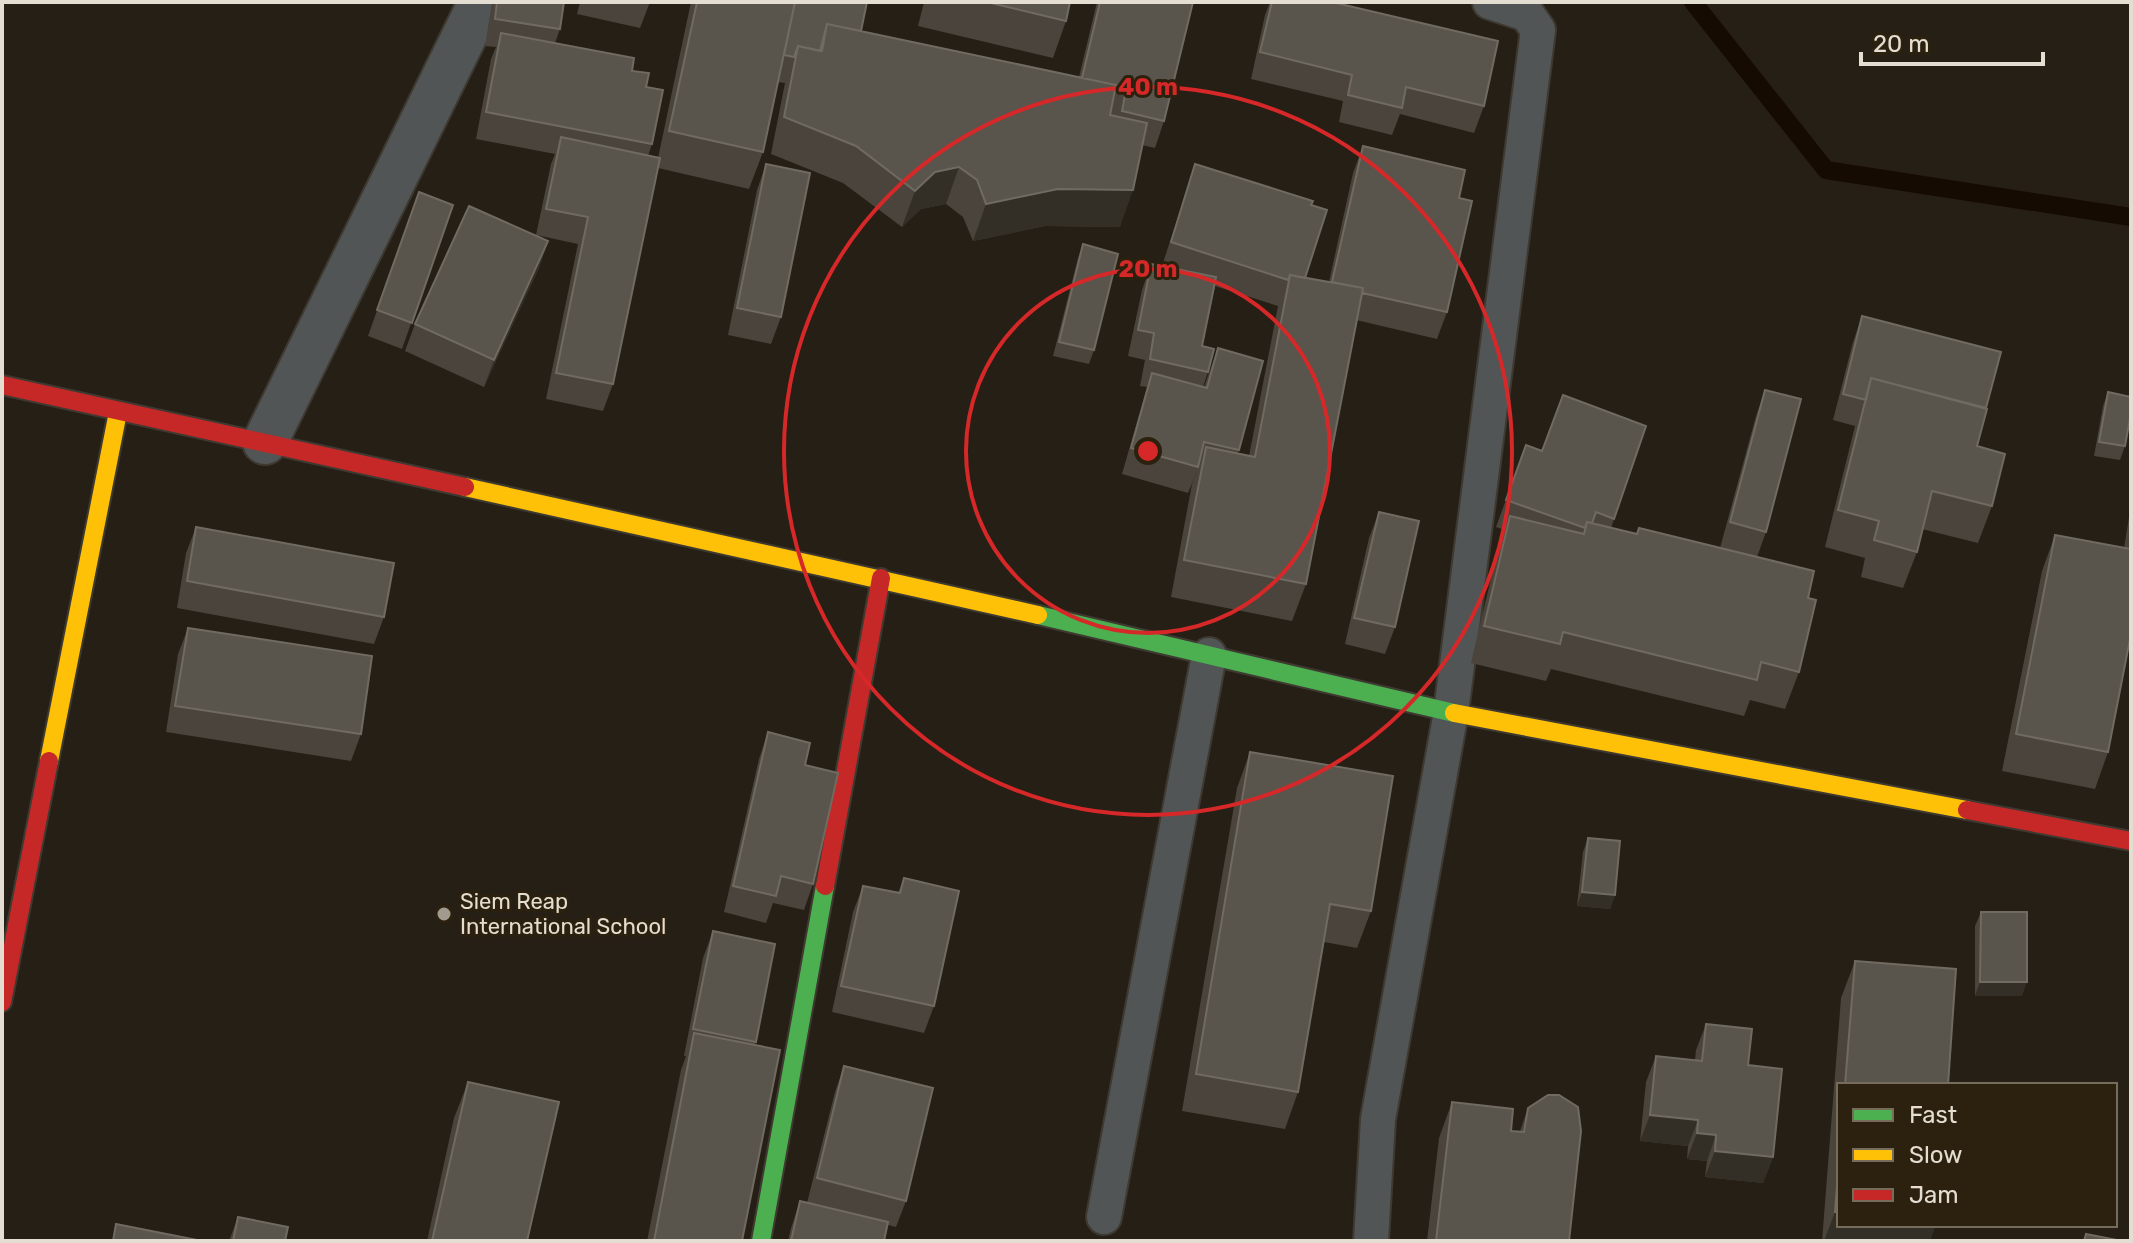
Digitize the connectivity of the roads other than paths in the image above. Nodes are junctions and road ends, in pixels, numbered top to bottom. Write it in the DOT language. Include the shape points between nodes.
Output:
graph roads {
  1 [pos="481,2"];
  2 [pos="1490,2"];
  3 [pos="2,385"];
  4 [pos="118,412"];
  5 [pos="265,442"];
  6 [pos="881,578"];
  7 [pos="1209,655"];
  8 [pos="1451,712"];
  9 [pos="2131,841"];
  10 [pos="2,1002"];
  11 [pos="1104,1217"];
  12 [pos="761,1241"];
  13 [pos="1371,1241"];
  1 -- 5 [label="street"];
  2 -- 8 [label="lane" via="1527,14 1538,30"];
  3 -- 4 [label="street"];
  4 -- 5 [label="street"];
  4 -- 10 [label="street"];
  5 -- 6 [label="street"];
  6 -- 7 [label="street"];
  6 -- 12 [label="street"];
  7 -- 8 [label="street"];
  7 -- 11 [label="lane"];
  8 -- 9 [label="street"];
  8 -- 13 [label="lane" via="1378,1119"];
}
